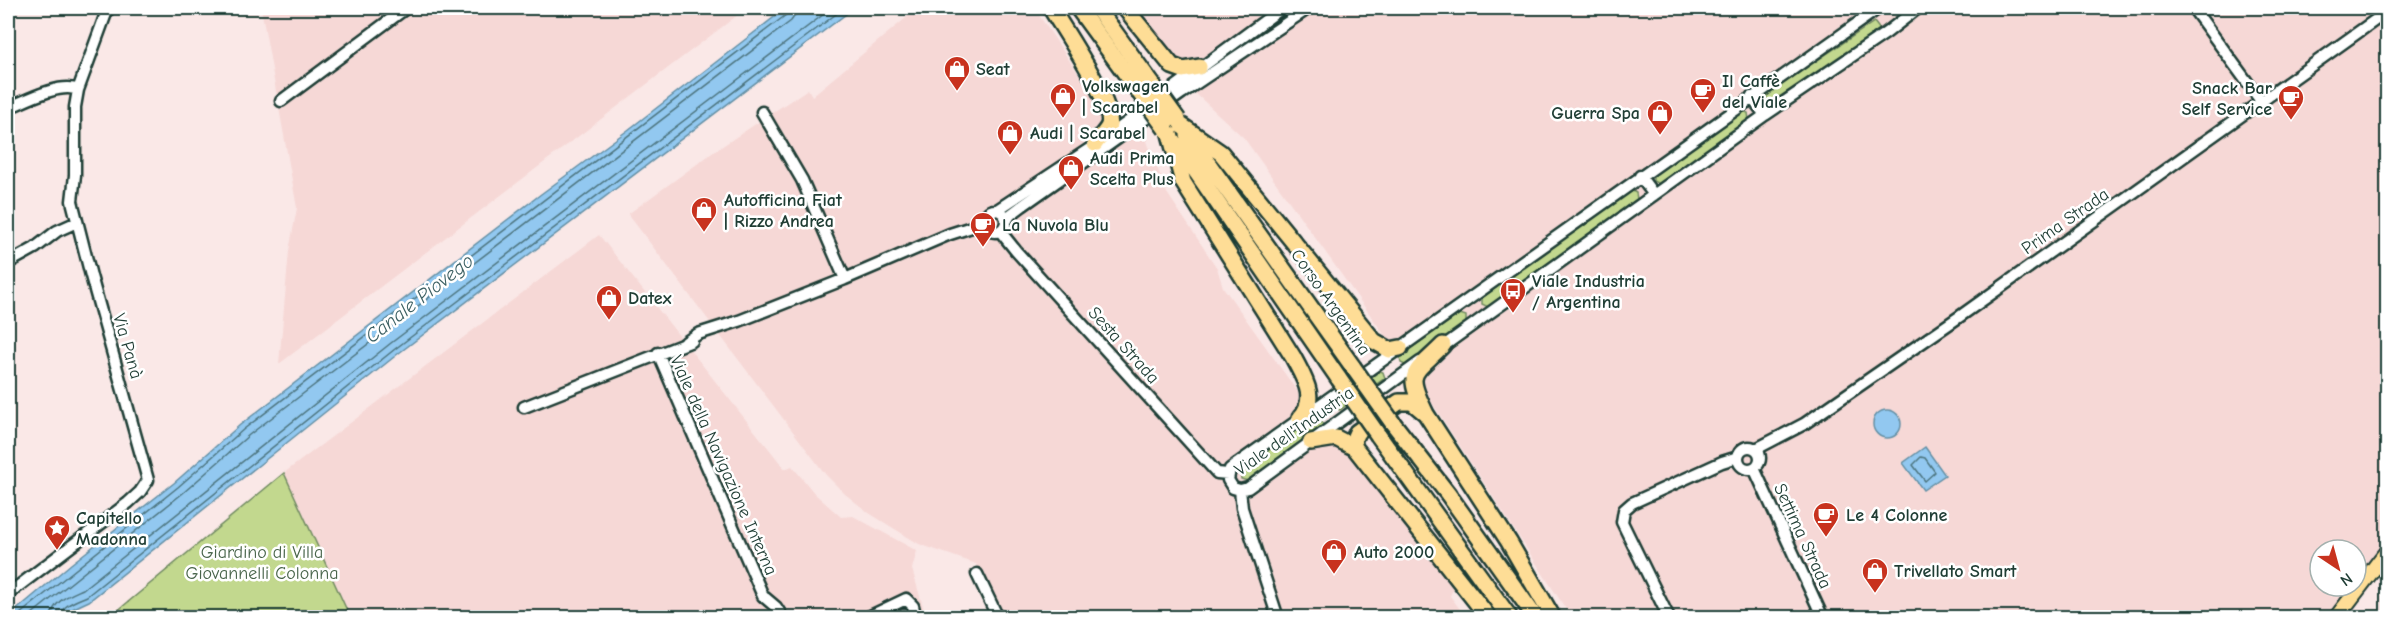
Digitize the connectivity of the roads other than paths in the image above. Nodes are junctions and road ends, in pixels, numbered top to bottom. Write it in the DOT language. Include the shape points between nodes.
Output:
graph roads {
  1 [pos="108,8"];
  2 [pos="406,8"];
  3 [pos="1051,8"];
  4 [pos="1078,8"];
  5 [pos="1097,8"];
  6 [pos="1125,8"];
  7 [pos="1282,8"];
  8 [pos="1309,8"];
  9 [pos="1879,8"];
  10 [pos="1918,8"];
  11 [pos="2193,8"];
  12 [pos="2388,11"];
  13 [pos="1199,67"];
  14 [pos="1146,88"];
  15 [pos="78,90"];
  16 [pos="1751,97"];
  17 [pos="281,101"];
  18 [pos="2261,101"];
  19 [pos="8,108"];
  20 [pos="762,112"];
  21 [pos="1765,116"];
  22 [pos="1174,127"];
  23 [pos="1095,144"];
  24 [pos="1640,176"];
  25 [pos="1654,195"];
  26 [pos="997,210"];
  27 [pos="77,222"];
  28 [pos="984,222"];
  29 [pos="1003,226"];
  30 [pos="8,263"];
  31 [pos="846,279"];
  32 [pos="1443,345"];
  33 [pos="1400,348"];
  34 [pos="658,353"];
  35 [pos="524,406"];
  36 [pos="1426,414"];
  37 [pos="1300,418"];
  38 [pos="1311,442"];
  39 [pos="1355,448"];
  40 [pos="1756,449"];
  41 [pos="1738,457"];
  42 [pos="1754,468"];
  43 [pos="1228,474"];
  44 [pos="1240,490"];
  45 [pos="2388,550"];
  46 [pos="977,574"];
  47 [pos="8,594"];
  48 [pos="783,618"];
  49 [pos="866,618"];
  50 [pos="916,618"];
  51 [pos="998,618"];
  52 [pos="1278,618"];
  53 [pos="1489,618"];
  54 [pos="1510,618"];
  55 [pos="1536,618"];
  56 [pos="1553,618"];
  57 [pos="1669,618"];
  58 [pos="1823,618"];
  59 [pos="2337,618"];
  1 -- 15 [label="street, Via Panà"];
  2 -- 17 [label="street"];
  3 -- 23 [label="highway" via="1109,110 1109,125"];
  4 -- 14 [label="highway, Corso Argentina"];
  5 -- 14 [label="highway, Corso Argentina"];
  6 -- 13 [label="highway" via="1172,66 1183,70"];
  7 -- 13 [label="street, Viale della Navigazione Interna"];
  8 -- 29 [label="street" via="1022,206"];
  9 -- 16 [label="street, Viale dell'Industria"];
  10 -- 21 [label="street, Viale dell'Industria"];
  11 -- 18 [label="street"];
  12 -- 18 [label="street, Prima Strada"];
  13 -- 23 [label="street, Viale della Navigazione Interna"];
  14 -- 22 [label="highway, Corso Argentina, bridge"];
  15 -- 19 [label="street" via="57,89"];
  15 -- 27 [label="street, Via Panà" via="72,201"];
  16 -- 21 [label="street"];
  16 -- 24 [label="street, Viale dell'Industria"];
  18 -- 40 [label="street, Prima Strada" via="1886,367 1804,423"];
  20 -- 31 [label="street" via="802,180"];
  21 -- 25 [label="street, Viale dell'Industria"];
  22 -- 33 [label="highway" via="1221,153 1374,341 1389,350"];
  22 -- 37 [label="highway" via="1183,182 1309,387 1310,404"];
  22 -- 54 [label="highway, Corso Argentina, bridge" via="1339,379"];
  22 -- 55 [label="highway, Corso Argentina, bridge" via="1461,511"];
  23 -- 26 [label="street, Viale della Navigazione Interna"];
  24 -- 25 [label="street"];
  24 -- 33 [label="street, Viale dell'Industria"];
  25 -- 32 [label="street, Viale dell'Industria"];
  26 -- 28 [label="street, Viale della Navigazione Interna" via="988,213"];
  26 -- 29 [label="street" via="1004,215"];
  27 -- 30 [label="street"];
  27 -- 47 [label="street, Via Panà" via="148,480 128,503"];
  28 -- 29 [label="street" via="992,231"];
  28 -- 31 [label="street, Viale della Navigazione Interna"];
  29 -- 43 [label="street, Sesta Strada" via="1016,251 1217,473"];
  31 -- 34 [label="street, Viale della Navigazione Interna" via="739,321 720,333"];
  32 -- 36 [label="highway" via="1415,375 1413,384"];
  32 -- 38 [label="street, Viale dell'Industria"];
  33 -- 37 [label="street, Viale dell'Industria"];
  34 -- 35 [label="street, Viale della Navigazione Interna"];
  34 -- 48 [label="street, Viale della Navigazione Interna" via="763,596"];
  36 -- 39 [label="highway" via="1412,402 1399,402 1357,432"];
  36 -- 56 [label="highway"];
  37 -- 43 [label="street, Viale dell'Industria"];
  38 -- 39 [label="highway" via="1336,438"];
  38 -- 44 [label="street, Viale dell'Industria"];
  39 -- 53 [label="highway"];
  40 -- 41 [label="street, Prima Strada" via="1746,448"];
  40 -- 42 [label="street" via="1760,459"];
  41 -- 42 [label="street" via="1743,467"];
  41 -- 57 [label="street, Prima Strada" via="1632,502 1624,510 1622,522"];
  42 -- 58 [label="street, Settima Strada"];
  43 -- 44 [label="street, Viale dell'Industria" via="1233,488"];
  44 -- 52 [label="street" via="1242,508"];
  45 -- 59 [label="main road"];
  46 -- 51 [label="street"];
  49 -- 50 [label="street" via="906,598"];
}
